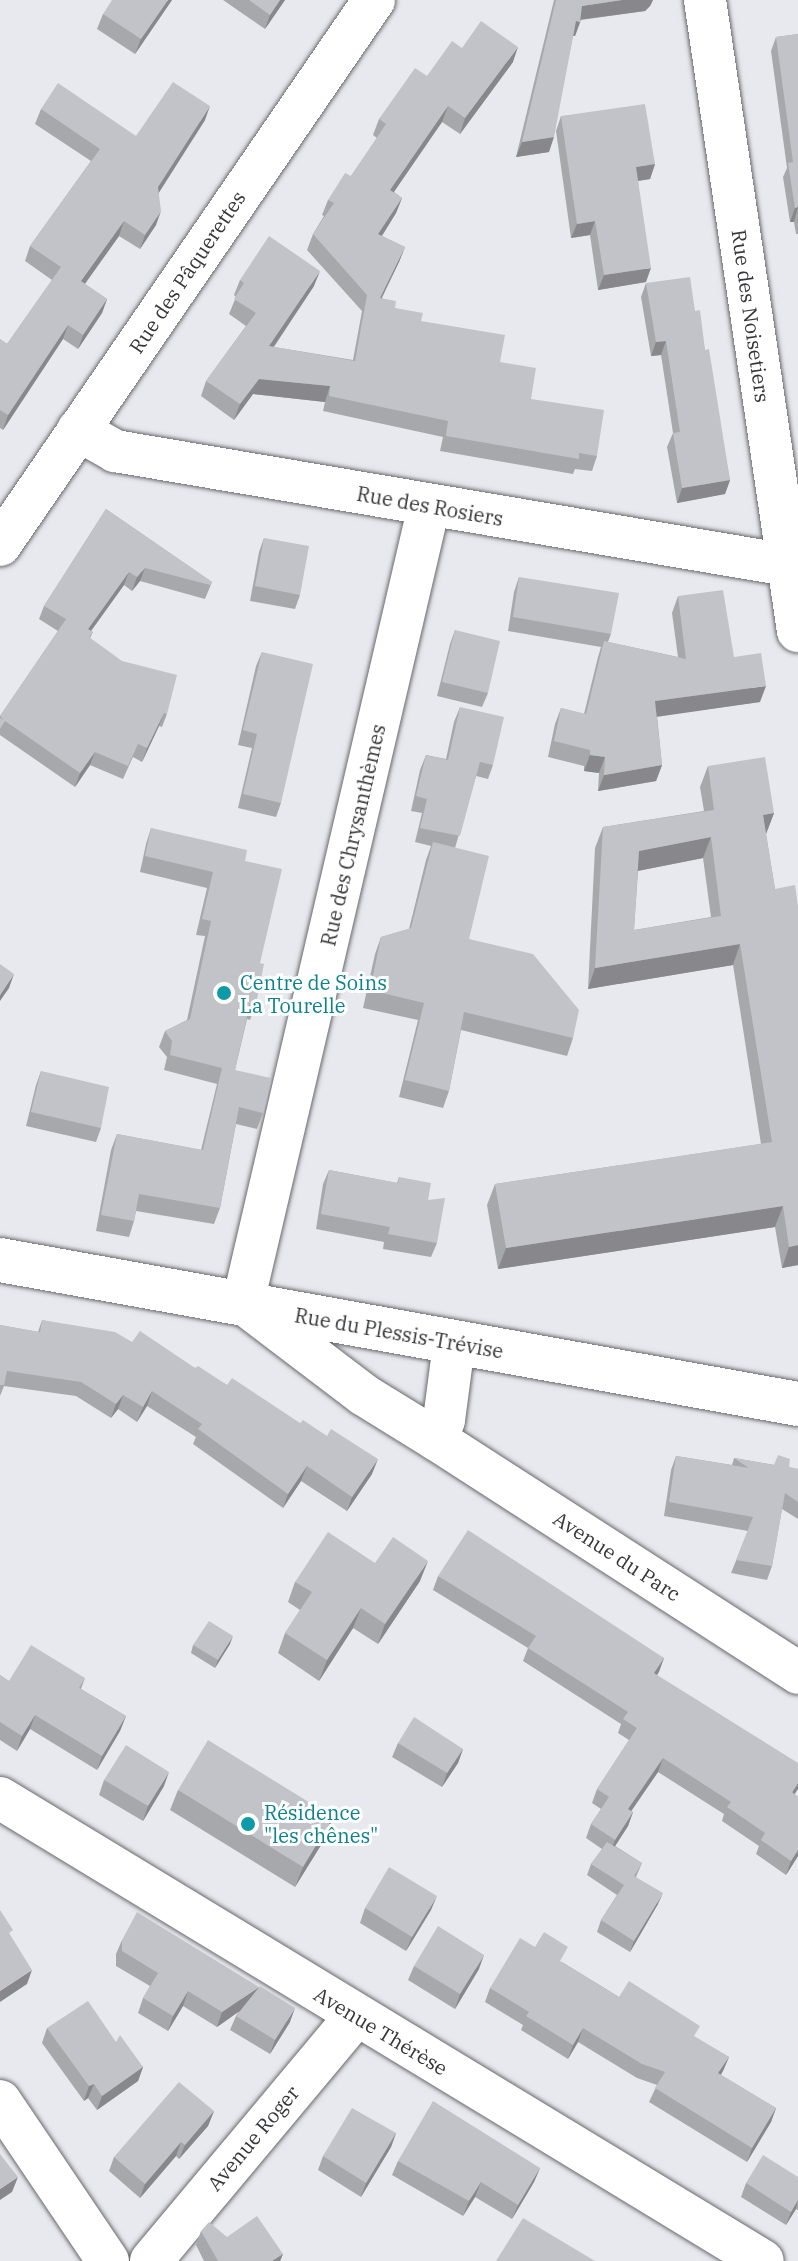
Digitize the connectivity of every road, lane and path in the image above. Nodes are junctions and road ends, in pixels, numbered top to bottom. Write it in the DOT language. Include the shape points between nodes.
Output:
graph roads {
  1 [pos="374,0"];
  2 [pos="705,0"];
  3 [pos="78,430"];
  4 [pos="429,506"];
  5 [pos="0,545"];
  6 [pos="787,565"];
  7 [pos="798,631"];
  8 [pos="0,1260"];
  9 [pos="243,1303"];
  10 [pos="454,1344"];
  11 [pos="798,1404"];
  12 [pos="437,1440"];
  13 [pos="798,1673"];
  14 [pos="0,1798"];
  15 [pos="356,2016"];
  16 [pos="0,2101"];
  17 [pos="108,2261"];
  18 [pos="151,2261"];
  19 [pos="763,2261"];
  1 -- 3 [label="street, Rue des Pâquerettes"];
  2 -- 6 [label="street, Rue des Noisetiers"];
  3 -- 4 [label="street, Rue des Rosiers" via="115,451"];
  3 -- 5 [label="street, Rue des Pâquerettes"];
  4 -- 6 [label="street, Rue des Rosiers"];
  4 -- 9 [label="street, Rue des Chrysanthèmes"];
  6 -- 7 [label="street, Rue des Noisetiers"];
  8 -- 9 [label="street, Rue du Plessis-Trévise"];
  9 -- 10 [label="street, Rue du Plessis-Trévise"];
  9 -- 12 [label="street, Avenue du Parc" via="364,1395"];
  10 -- 11 [label="street, Rue du Plessis-Trévise"];
  10 -- 12 [label="street"];
  12 -- 13 [label="street, Avenue du Parc"];
  14 -- 15 [label="street, Avenue Thérèse"];
  15 -- 18 [label="street, Avenue Roger"];
  15 -- 19 [label="street, Avenue Thérèse"];
  16 -- 17 [label="street"];
}
